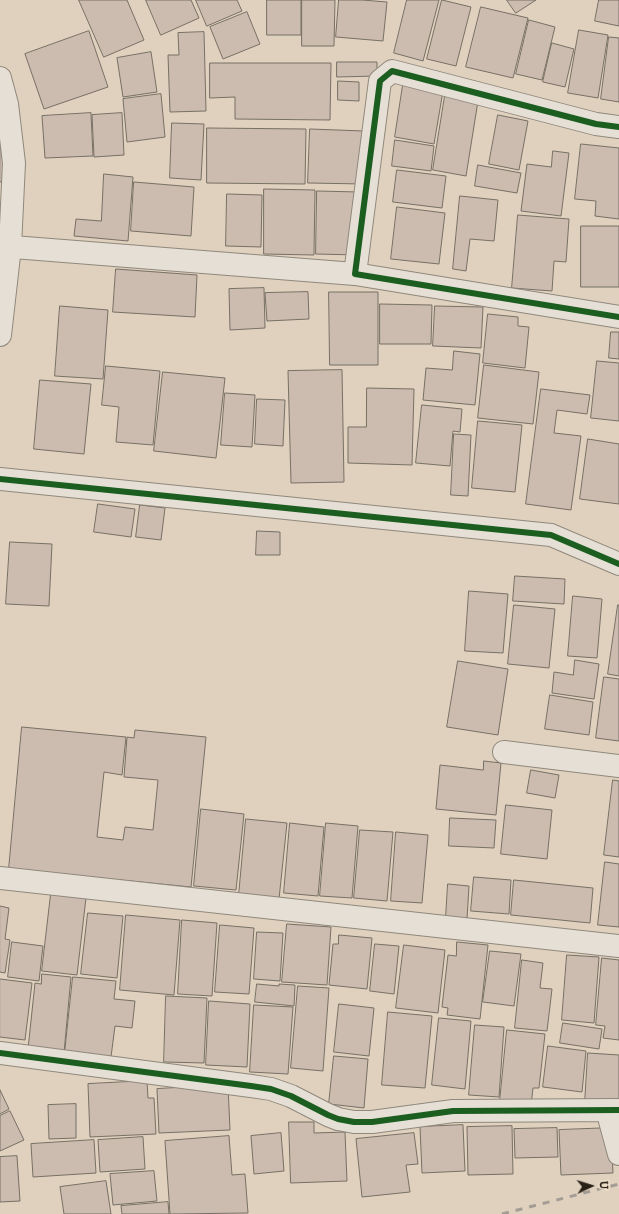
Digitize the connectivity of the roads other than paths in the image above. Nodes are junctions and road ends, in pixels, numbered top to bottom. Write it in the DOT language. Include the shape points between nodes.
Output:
graph roads {
  1 [pos="0,78"];
  2 [pos="619,127"];
  3 [pos="5,246"];
  4 [pos="355,274"];
  5 [pos="619,317"];
  6 [pos="0,335"];
  7 [pos="0,479"];
  8 [pos="619,564"];
  9 [pos="504,752"];
  10 [pos="619,766"];
  11 [pos="0,878"];
  12 [pos="619,946"];
  13 [pos="0,1053"];
  14 [pos="614,1110"];
  15 [pos="619,1154"];
  1 -- 3 [label="street" via="7,104 14,163"];
  2 -- 4 [label="street" via="596,124 392,71 380,82"];
  3 -- 4 [label="street"];
  3 -- 6 [label="street"];
  4 -- 5 [label="street"];
  7 -- 8 [label="street" via="551,535"];
  9 -- 10 [label="street"];
  11 -- 12 [label="street"];
  13 -- 14 [label="street" via="270,1089 291,1096 338,1119 354,1122 453,1111"];
  14 -- 15 [label="street" via="610,1121"];
}
